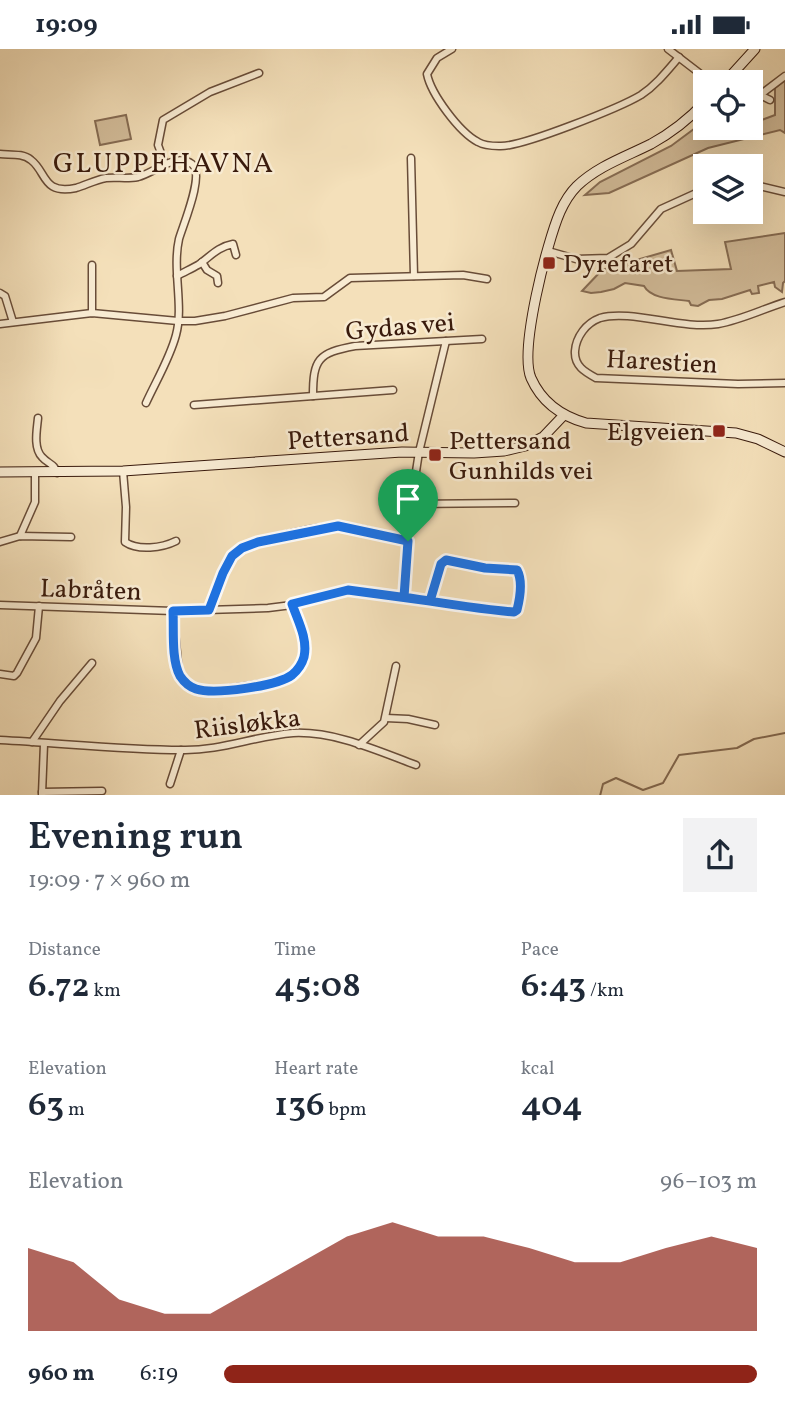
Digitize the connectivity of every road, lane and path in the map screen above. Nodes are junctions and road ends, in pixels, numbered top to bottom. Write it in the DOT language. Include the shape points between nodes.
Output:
graph roads {
  1 [pos="452,49"];
  2 [pos="668,49"];
  3 [pos="755,49"];
  4 [pos="679,57"];
  5 [pos="696,70"];
  6 [pos="736,70"];
  7 [pos="259,73"];
  8 [pos="785,76"];
  9 [pos="763,93"];
  10 [pos="763,96"];
  11 [pos="770,100"];
  12 [pos="693,115"];
  13 [pos="0,154"];
  14 [pos="411,158"];
  15 [pos="165,164"];
  16 [pos="763,185"];
  17 [pos="785,192"];
  18 [pos="693,194"];
  19 [pos="548,251"];
  20 [pos="236,255"];
  21 [pos="202,262"];
  22 [pos="92,265"];
  23 [pos="177,276"];
  24 [pos="414,276"];
  25 [pos="487,279"];
  26 [pos="218,283"];
  27 [pos="0,293"];
  28 [pos="785,302"];
  29 [pos="92,313"];
  30 [pos="178,321"];
  31 [pos="13,323"];
  32 [pos="0,324"];
  33 [pos="482,339"];
  34 [pos="446,341"];
  35 [pos="785,383"];
  36 [pos="393,390"];
  37 [pos="313,396"];
  38 [pos="146,403"];
  39 [pos="194,405"];
  40 [pos="563,416"];
  41 [pos="38,418"];
  42 [pos="784,448"];
  43 [pos="419,452"];
  44 [pos="123,471"];
  45 [pos="0,472"];
  46 [pos="35,473"];
  47 [pos="58,473"];
  48 [pos="515,503"];
  49 [pos="411,504"];
  50 [pos="20,536"];
  51 [pos="71,537"];
  52 [pos="176,541"];
  53 [pos="408,541"];
  54 [pos="0,542"];
  55 [pos="404,597"];
  56 [pos="430,601"];
  57 [pos="292,604"];
  58 [pos="0,605"];
  59 [pos="39,606"];
  60 [pos="209,610"];
  61 [pos="173,611"];
  62 [pos="92,663"];
  63 [pos="396,666"];
  64 [pos="0,674"];
  65 [pos="386,718"];
  66 [pos="435,725"];
  67 [pos="0,740"];
  68 [pos="32,742"];
  69 [pos="44,744"];
  70 [pos="359,745"];
  71 [pos="181,750"];
  72 [pos="416,765"];
  73 [pos="170,784"];
  74 [pos="102,791"];
  75 [pos="42,794"];
  1 -- 4 [label="street" via="427,73 433,91 467,134 479,143 502,147 639,96"];
  2 -- 4 [label="street"];
  3 -- 6 [label="street"];
  4 -- 5 [label="street"];
  7 -- 15 [label="street" via="211,92 163,120 158,145"];
  8 -- 9 [label="street"];
  10 -- 11 [label="street"];
  12 -- 19 [label="street" via="576,187 559,214"];
  13 -- 15 [label="street" via="30,158 46,182 62,188 140,176"];
  14 -- 24 [label="street"];
  15 -- 23 [label="street" via="189,162 197,171 179,240"];
  16 -- 17 [label="street"];
  18 -- 19 [label="street" via="661,209 631,244 608,258 576,259"];
  19 -- 40 [label="street" via="528,340 527,365 536,387"];
  20 -- 21 [label="street" via="230,244"];
  21 -- 23 [label="street"];
  21 -- 26 [label="street"];
  22 -- 29 [label="street"];
  23 -- 30 [label="street"];
  24 -- 25 [label="street"];
  24 -- 30 [label="street" via="350,278 324,297 293,298 213,318"];
  27 -- 31 [label="street"];
  28 -- 35 [label="street, Harestien" via="719,324 600,318 588,325 575,343 581,369 597,378"];
  29 -- 30 [label="street"];
  29 -- 31 [label="street"];
  30 -- 38 [label="street"];
  31 -- 32 [label="street"];
  33 -- 34 [label="street, Gydas vei"];
  34 -- 37 [label="street, Gydas vei" via="355,346 330,352 316,365"];
  34 -- 43 [label="street"];
  36 -- 37 [label="street"];
  37 -- 39 [label="street"];
  40 -- 42 [label="street" via="586,423 736,433"];
  40 -- 43 [label="street, Pettersand" via="543,437 515,449"];
  41 -- 47 [label="street" via="39,452"];
  43 -- 44 [label="street, Pettersand"];
  43 -- 49 [label="street"];
  44 -- 47 [label="street, Pettersand"];
  44 -- 52 [label="street" via="125,543 150,547"];
  45 -- 46 [label="street, Pettersand"];
  46 -- 47 [label="street, Pettersand"];
  46 -- 50 [label="street" via="35,502"];
  48 -- 49 [label="street"];
  49 -- 53 [label="street"];
  50 -- 51 [label="street"];
  50 -- 54 [label="street"];
  53 -- 55 [label="street"];
  53 -- 60 [label="street" via="338,526 258,542 232,556"];
  55 -- 56 [label="street, Labråten"];
  55 -- 57 [label="street, Labråten" via="348,590"];
  56 -- 56 [label="street, Labråten" via="516,611 519,574 515,569 446,560"];
  57 -- 60 [label="street, Labråten"];
  57 -- 61 [label="street" via="305,646 297,670 279,681 212,691 192,687 179,674"];
  58 -- 59 [label="street, Labråten"];
  59 -- 61 [label="street, Labråten"];
  59 -- 64 [label="street" via="36,638 17,673"];
  60 -- 61 [label="street, Labråten"];
  62 -- 68 [label="street"];
  63 -- 65 [label="street"];
  65 -- 66 [label="street"];
  65 -- 70 [label="street"];
  67 -- 68 [label="street, Riisløkka"];
  68 -- 69 [label="street, Riisløkka"];
  69 -- 71 [label="street, Riisløkka"];
  69 -- 75 [label="street"];
  70 -- 71 [label="street, Riisløkka" via="296,733"];
  70 -- 72 [label="street, Riisløkka"];
  71 -- 73 [label="street, Riisløkka"];
  74 -- 75 [label="street"];
}
